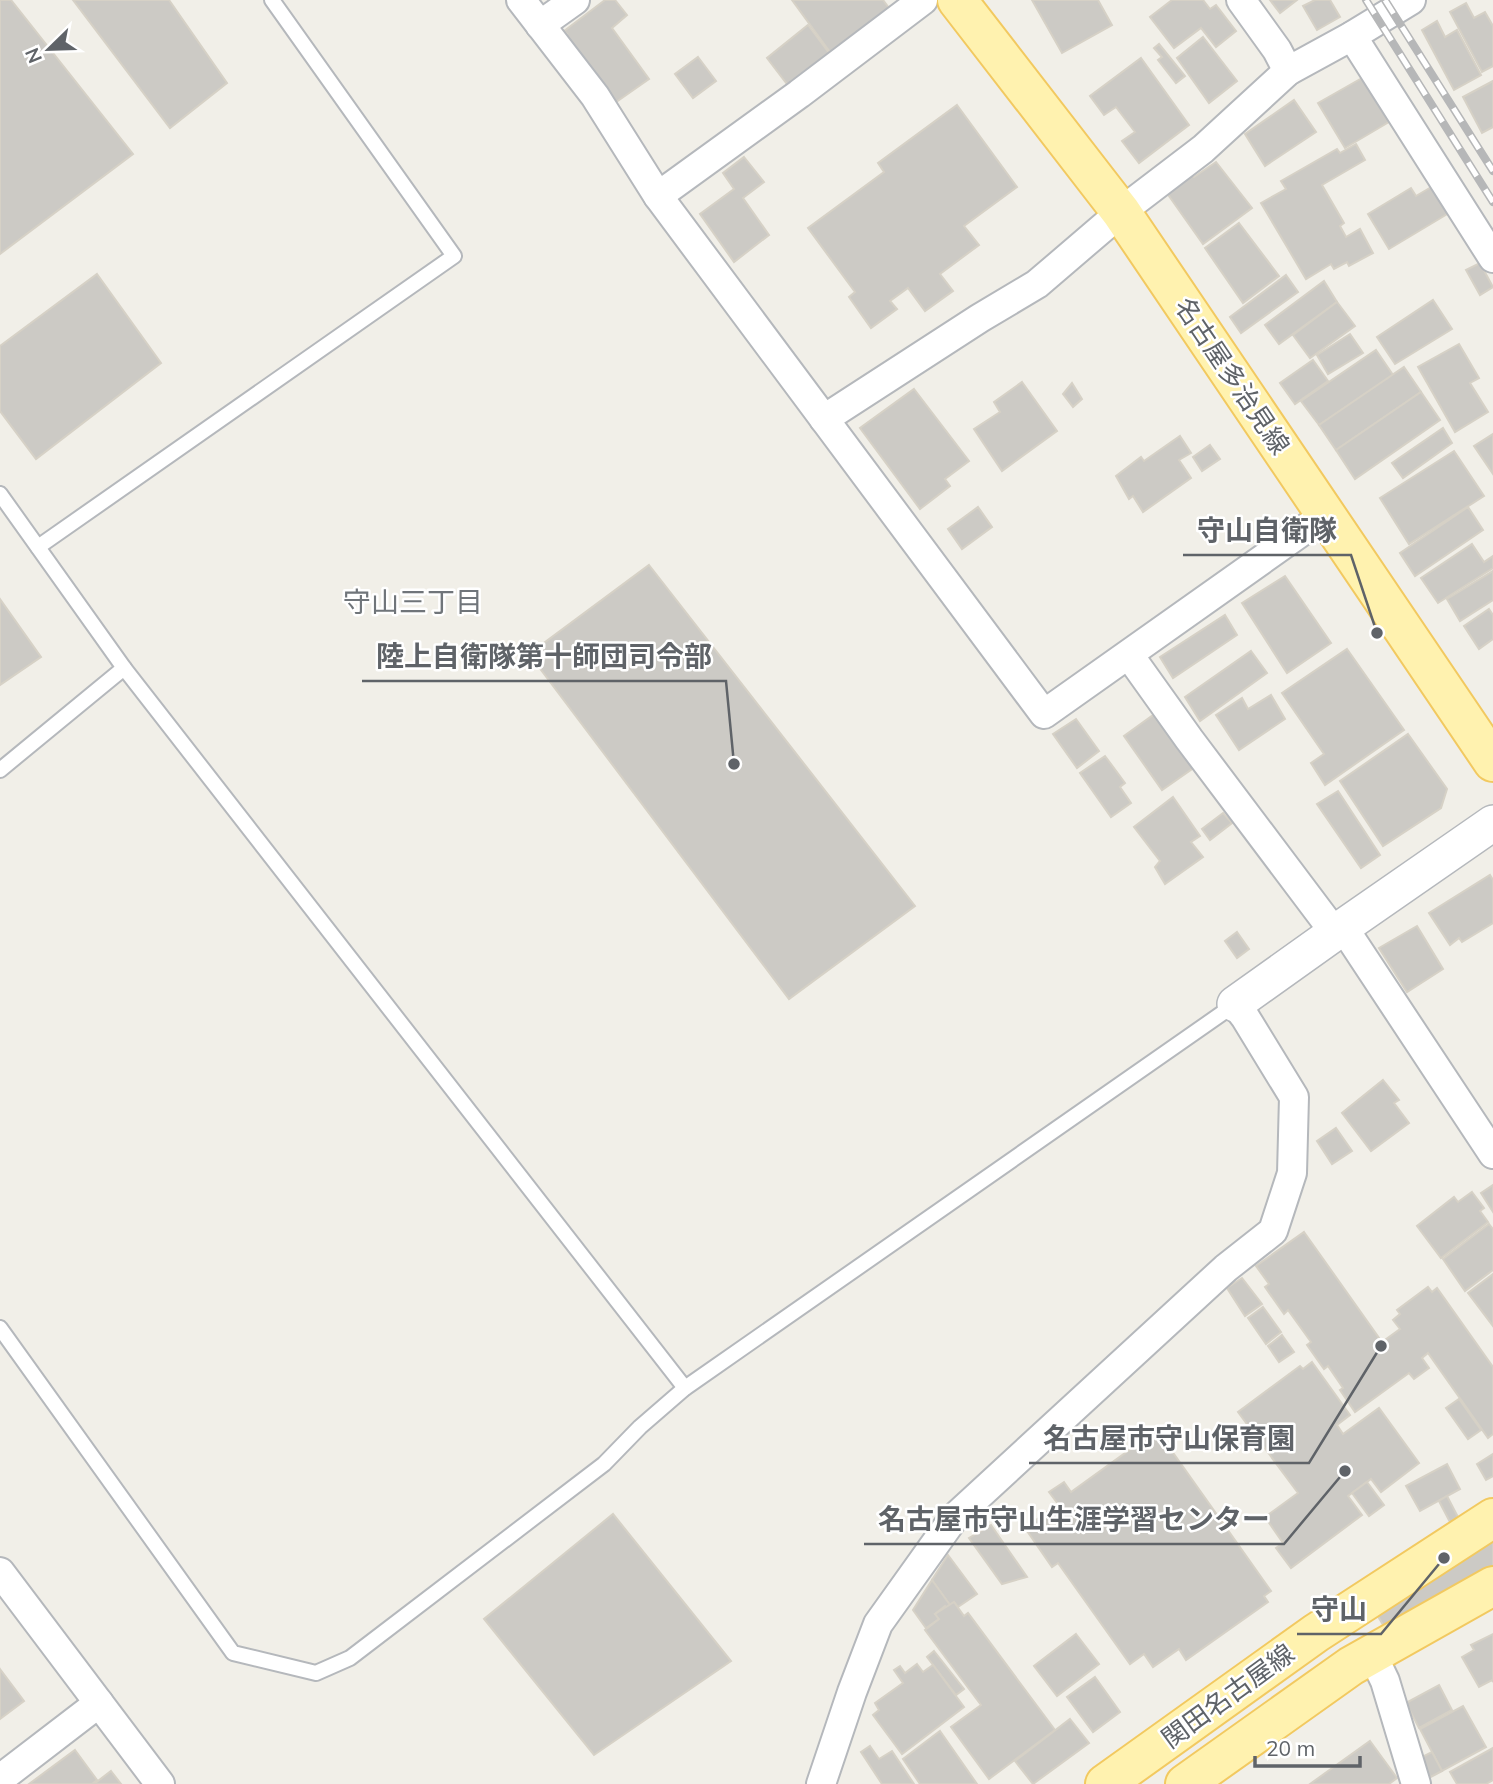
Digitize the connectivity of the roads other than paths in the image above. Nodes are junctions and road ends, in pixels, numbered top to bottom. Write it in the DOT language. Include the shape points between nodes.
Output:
graph roads {
  1 [pos="272,0"];
  2 [pos="521,0"];
  3 [pos="575,0"];
  4 [pos="923,0"];
  5 [pos="957,0"];
  6 [pos="1241,0"];
  7 [pos="1407,1"];
  8 [pos="541,25"];
  9 [pos="1352,36"];
  10 [pos="1288,71"];
  11 [pos="658,197"];
  12 [pos="1121,212"];
  13 [pos="1493,258"];
  14 [pos="824,419"];
  15 [pos="0,494"];
  16 [pos="1325,515"];
  17 [pos="38,547"];
  18 [pos="1129,655"];
  19 [pos="124,668"];
  20 [pos="1493,762"];
  21 [pos="0,770"];
  22 [pos="1493,823"];
  23 [pos="1339,930"];
  24 [pos="1235,1004"];
  25 [pos="1493,1154"];
  26 [pos="0,1328"];
  27 [pos="685,1388"];
  28 [pos="1493,1518"];
  29 [pos="0,1572"];
  30 [pos="1493,1586"];
  31 [pos="1372,1654"];
  32 [pos="99,1703"];
  33 [pos="0,1779"];
  34 [pos="160,1784"];
  35 [pos="821,1784"];
  36 [pos="1105,1784"];
  37 [pos="1185,1784"];
  38 [pos="1416,1784"];
  1 -- 17 [label="lane" via="454,256"];
  2 -- 8 [label="street"];
  3 -- 8 [label="street"];
  4 -- 11 [label="street"];
  5 -- 12 [label="main road, 名古屋多治見線"];
  6 -- 10 [label="street"];
  7 -- 9 [label="street"];
  8 -- 11 [label="street" via="595,96"];
  9 -- 10 [label="street"];
  9 -- 13 [label="street"];
  10 -- 12 [label="street" via="1203,149"];
  11 -- 14 [label="street"];
  12 -- 14 [label="street" via="1037,284"];
  12 -- 16 [label="main road, 名古屋多治見線"];
  14 -- 18 [label="street" via="1044,715"];
  15 -- 17 [label="lane"];
  16 -- 18 [label="street"];
  16 -- 20 [label="main road, 名古屋多治見線"];
  17 -- 19 [label="lane"];
  18 -- 23 [label="street"];
  19 -- 21 [label="lane"];
  19 -- 27 [label="lane"];
  22 -- 23 [label="street"];
  23 -- 24 [label="street"];
  23 -- 25 [label="street"];
  24 -- 27 [label="lane"];
  24 -- 35 [label="street" via="1294,1097 1292,1173 1273,1231 1226,1268 953,1519 878,1624"];
  26 -- 27 [label="lane" via="233,1653 316,1673 350,1658 604,1464"];
  28 -- 36 [label="main road, 関田名古屋線" via="1315,1633"];
  29 -- 32 [label="street"];
  30 -- 31 [label="main road, 関田名古屋線"];
  31 -- 37 [label="main road, 関田名古屋線"];
  31 -- 38 [label="street" via="1385,1681"];
  32 -- 33 [label="street"];
  32 -- 34 [label="street"];
}
